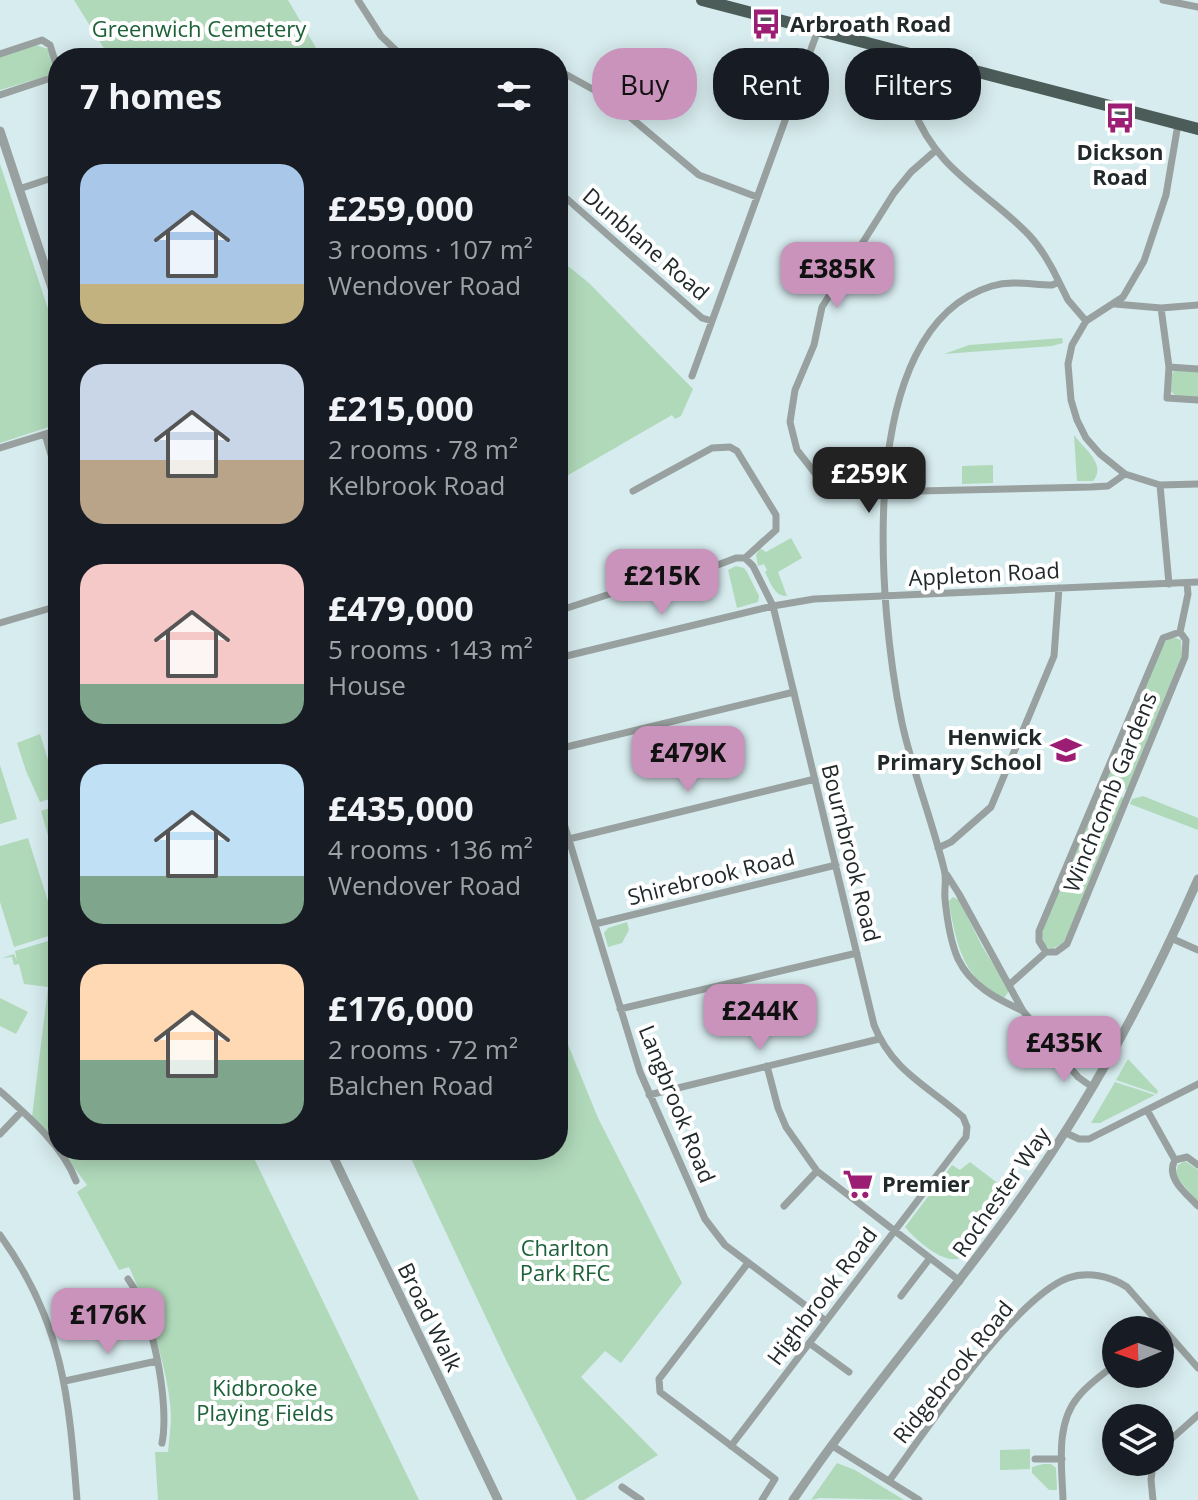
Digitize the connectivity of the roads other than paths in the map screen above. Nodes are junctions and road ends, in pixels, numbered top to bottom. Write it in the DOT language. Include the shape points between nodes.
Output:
graph roads {
  1 [pos="358,0"];
  2 [pos="702,0"];
  3 [pos="1163,0"];
  4 [pos="1198,7"];
  5 [pos="818,30"];
  6 [pos="51,48"];
  7 [pos="394,48"];
  8 [pos="887,48"];
  9 [pos="0,54"];
  10 [pos="981,73"];
  11 [pos="568,76"];
  12 [pos="48,79"];
  13 [pos="0,95"];
  14 [pos="918,120"];
  15 [pos="1178,124"];
  16 [pos="1198,129"];
  17 [pos="0,131"];
  18 [pos="935,151"];
  19 [pos="48,179"];
  20 [pos="19,189"];
  21 [pos="757,197"];
  22 [pos="568,200"];
  23 [pos="48,276"];
  24 [pos="1059,282"];
  25 [pos="1115,304"];
  26 [pos="1198,305"];
  27 [pos="1161,308"];
  28 [pos="712,321"];
  29 [pos="1086,321"];
  30 [pos="1169,367"];
  31 [pos="1198,369"];
  32 [pos="692,376"];
  33 [pos="1198,400"];
  34 [pos="48,433"];
  35 [pos="45,434"];
  36 [pos="48,444"];
  37 [pos="0,448"];
  38 [pos="1125,474"];
  39 [pos="1198,484"];
  40 [pos="1160,485"];
  41 [pos="633,491"];
  42 [pos="884,492"];
  43 [pos="745,558"];
  44 [pos="1198,582"];
  45 [pos="1187,583"];
  46 [pos="1169,584"];
  47 [pos="1059,588"];
  48 [pos="886,596"];
  49 [pos="773,606"];
  50 [pos="568,608"];
  51 [pos="48,609"];
  52 [pos="0,623"];
  53 [pos="1180,632"];
  54 [pos="568,656"];
  55 [pos="794,692"];
  56 [pos="568,747"];
  57 [pos="815,779"];
  58 [pos="568,836"];
  59 [pos="569,839"];
  60 [pos="938,848"];
  61 [pos="836,865"];
  62 [pos="945,874"];
  63 [pos="1198,879"];
  64 [pos="595,924"];
  65 [pos="1171,938"];
  66 [pos="1198,950"];
  67 [pos="1046,952"];
  68 [pos="857,953"];
  69 [pos="1009,985"];
  70 [pos="620,1009"];
  71 [pos="1023,1011"];
  72 [pos="879,1039"];
  73 [pos="767,1066"];
  74 [pos="1198,1084"];
  75 [pos="1092,1087"];
  76 [pos="0,1091"];
  77 [pos="649,1095"];
  78 [pos="1147,1110"];
  79 [pos="22,1111"];
  80 [pos="967,1127"];
  81 [pos="1064,1132"];
  82 [pos="0,1134"];
  83 [pos="48,1139"];
  84 [pos="66,1160"];
  85 [pos="335,1160"];
  86 [pos="1175,1160"];
  87 [pos="1198,1165"];
  88 [pos="817,1171"];
  89 [pos="76,1181"];
  90 [pos="784,1206"];
  91 [pos="1198,1206"];
  92 [pos="894,1231"];
  93 [pos="0,1235"];
  94 [pos="930,1258"];
  95 [pos="748,1263"];
  96 [pos="128,1279"];
  97 [pos="960,1281"];
  98 [pos="901,1296"];
  99 [pos="1151,1316"];
  100 [pos="826,1321"];
  101 [pos="809,1343"];
  102 [pos="1174,1343"];
  103 [pos="157,1361"];
  104 [pos="1198,1368"];
  105 [pos="849,1372"];
  106 [pos="1102,1376"];
  107 [pos="65,1381"];
  108 [pos="1198,1415"];
  109 [pos="1174,1436"];
  110 [pos="162,1443"];
  111 [pos="831,1445"];
  112 [pos="731,1446"];
  113 [pos="1035,1459"];
  114 [pos="1062,1459"];
  115 [pos="1151,1476"];
  116 [pos="889,1481"];
  117 [pos="622,1487"];
  118 [pos="77,1500"];
  119 [pos="498,1500"];
  120 [pos="641,1500"];
  121 [pos="762,1500"];
  122 [pos="793,1500"];
  123 [pos="919,1500"];
  124 [pos="1063,1500"];
  125 [pos="1153,1500"];
  1 -- 7 [label="street"];
  2 -- 5 [label="highway"];
  3 -- 4 [label="street"];
  5 -- 8 [label="highway"];
  5 -- 21 [label="street"];
  6 -- 9 [label="street" via="42,40"];
  10 -- 15 [label="highway"];
  11 -- 21 [label="street" via="605,96 699,175"];
  12 -- 13 [label="street"];
  14 -- 18 [label="street"];
  15 -- 16 [label="highway"];
  15 -- 25 [label="street" via="1153,240 1129,290"];
  17 -- 20 [label="street"];
  18 -- 24 [label="street" via="1031,237"];
  18 -- 42 [label="street" via="894,193 822,307 790,422 797,450 824,493"];
  19 -- 20 [label="street"];
  20 -- 23 [label="street"];
  21 -- 28 [label="street"];
  22 -- 28 [label="street, Dunblane Road" via="702,318"];
  24 -- 29 [label="street"];
  24 -- 42 [label="street" via="990,287 954,305 933,327 901,395"];
  25 -- 27 [label="street"];
  25 -- 29 [label="street"];
  26 -- 27 [label="street"];
  27 -- 30 [label="street"];
  28 -- 32 [label="street"];
  29 -- 38 [label="street" via="1068,364 1071,400 1086,438"];
  30 -- 31 [label="street"];
  30 -- 33 [label="street" via="1167,398"];
  34 -- 35 [label="street"];
  35 -- 36 [label="street"];
  35 -- 37 [label="street"];
  38 -- 40 [label="street"];
  38 -- 42 [label="street" via="1108,486"];
  39 -- 40 [label="street"];
  40 -- 46 [label="street"];
  41 -- 43 [label="street" via="712,448 737,451 778,523 772,536"];
  42 -- 48 [label="street"];
  43 -- 49 [label="street, Bournbrook Road"];
  43 -- 50 [label="street"];
  44 -- 45 [label="street, Appleton Road"];
  45 -- 46 [label="street, Appleton Road"];
  45 -- 53 [label="street, Winchcomb Gardens"];
  46 -- 47 [label="street, Appleton Road"];
  47 -- 48 [label="street, Appleton Road"];
  47 -- 60 [label="street" via="1054,656 991,807"];
  48 -- 49 [label="street, Appleton Road"];
  48 -- 60 [label="street" via="902,722"];
  49 -- 54 [label="street, Appleton Road"];
  49 -- 55 [label="street, Bournbrook Road"];
  51 -- 52 [label="street"];
  53 -- 67 [label="street, Winchcomb Gardens" via="1163,638 1039,931"];
  53 -- 67 [label="street, Winchcomb Gardens" via="1186,640 1185,657 1067,944"];
  55 -- 56 [label="street"];
  55 -- 57 [label="street, Bournbrook Road"];
  57 -- 59 [label="street"];
  57 -- 61 [label="street, Bournbrook Road"];
  58 -- 59 [label="street, Langbrook Road"];
  59 -- 64 [label="street, Langbrook Road"];
  60 -- 62 [label="street"];
  61 -- 64 [label="street, Shirebrook Road"];
  61 -- 68 [label="street, Bournbrook Road"];
  62 -- 69 [label="street"];
  62 -- 71 [label="street" via="958,958 975,983"];
  63 -- 65 [label="street, Rochester Way"];
  64 -- 70 [label="street, Langbrook Road"];
  65 -- 66 [label="street"];
  65 -- 75 [label="street, Rochester Way"];
  67 -- 69 [label="street, Winchcomb Gardens"];
  68 -- 70 [label="street"];
  68 -- 72 [label="street, Bournbrook Road"];
  69 -- 71 [label="street"];
  70 -- 77 [label="street, Langbrook Road"];
  71 -- 75 [label="street"];
  72 -- 73 [label="street"];
  72 -- 80 [label="street, Bournbrook Road" via="898,1066 963,1117"];
  73 -- 77 [label="street"];
  73 -- 88 [label="street" via="786,1127"];
  74 -- 78 [label="street"];
  75 -- 81 [label="street, Rochester Way"];
  76 -- 79 [label="street"];
  77 -- 95 [label="street, Langbrook Road" via="705,1219"];
  78 -- 81 [label="street" via="1089,1139"];
  78 -- 86 [label="street"];
  79 -- 82 [label="street"];
  79 -- 83 [label="street"];
  80 -- 92 [label="street, Highbrook Road" via="966,1137"];
  81 -- 97 [label="street, Rochester Way"];
  84 -- 89 [label="street"];
  85 -- 119 [label="street, Broad Walk"];
  86 -- 87 [label="street" via="1187,1157"];
  86 -- 91 [label="street" via="1172,1176"];
  88 -- 90 [label="street"];
  88 -- 92 [label="street"];
  92 -- 94 [label="street"];
  92 -- 100 [label="street, Highbrook Road"];
  93 -- 107 [label="street" via="40,1303"];
  94 -- 97 [label="street"];
  94 -- 98 [label="street"];
  95 -- 100 [label="street, Langbrook Road"];
  95 -- 112 [label="street" via="658,1386"];
  96 -- 103 [label="street" via="136,1289"];
  97 -- 111 [label="street, Rochester Way"];
  99 -- 116 [label="street, Ridgebrook Road" via="1120,1282 1084,1275 1058,1283 990,1347"];
  100 -- 101 [label="street, Highbrook Road"];
  101 -- 105 [label="street"];
  101 -- 112 [label="street, Highbrook Road"];
  102 -- 104 [label="street, Ridgebrook Road"];
  103 -- 107 [label="street"];
  103 -- 110 [label="street" via="164,1409"];
  106 -- 114 [label="street" via="1071,1408"];
  107 -- 118 [label="street"];
  108 -- 109 [label="street"];
  111 -- 116 [label="street"];
  111 -- 122 [label="street, Rochester Way"];
  112 -- 121 [label="street" via="775,1479"];
  113 -- 114 [label="street"];
  114 -- 124 [label="street"];
  115 -- 125 [label="street"];
  116 -- 123 [label="street"];
  117 -- 120 [label="street"];
}
